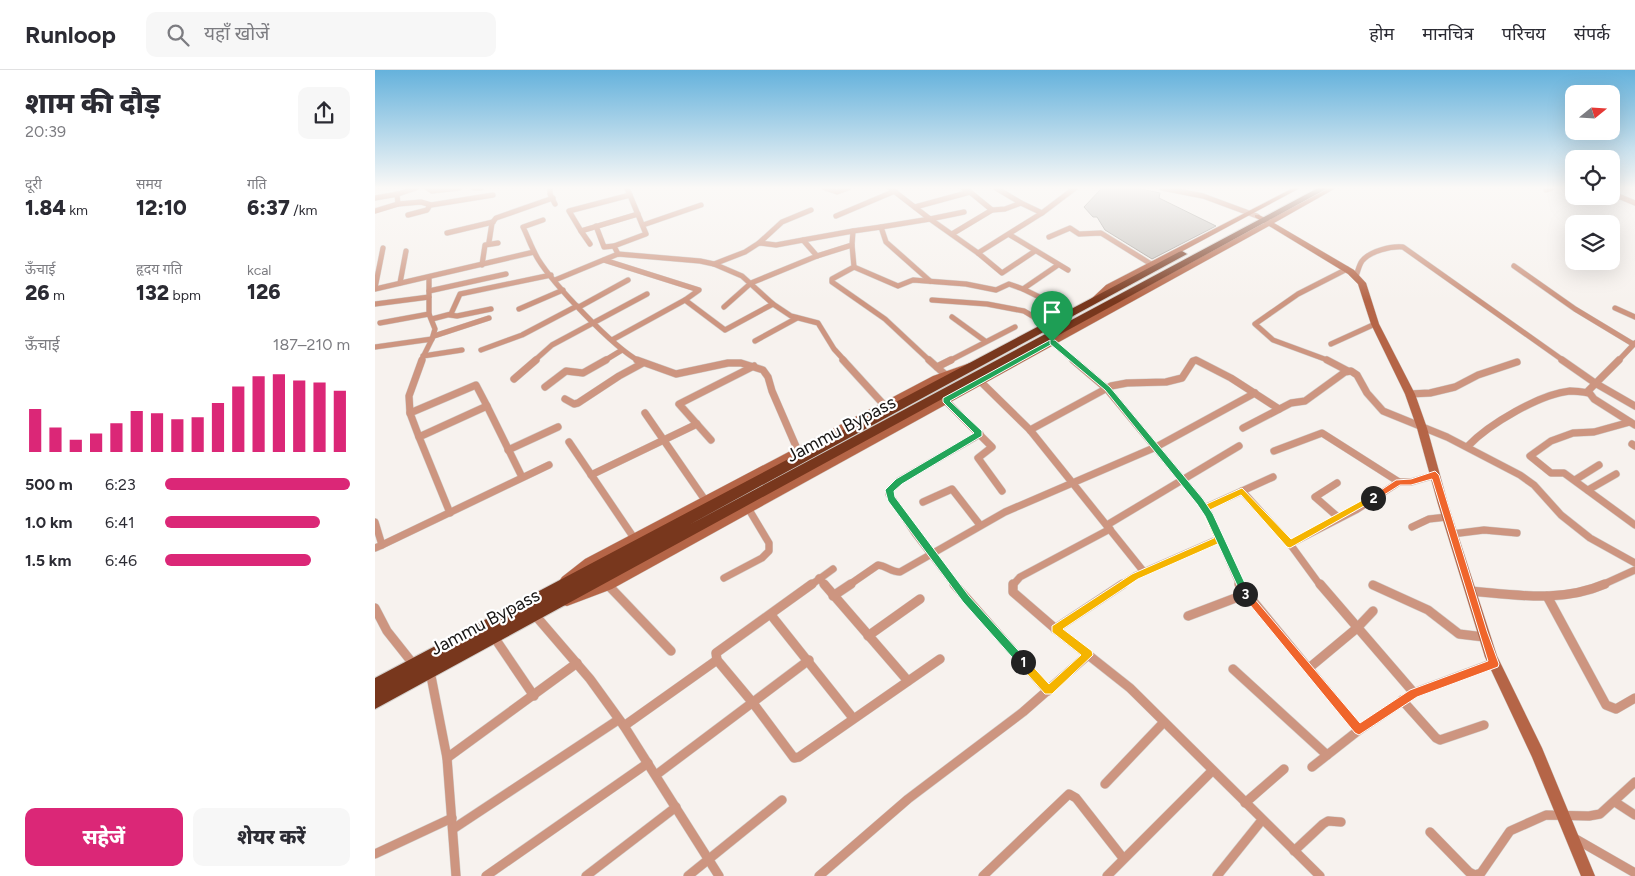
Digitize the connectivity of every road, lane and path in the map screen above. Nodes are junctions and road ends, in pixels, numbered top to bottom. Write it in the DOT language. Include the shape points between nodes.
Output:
graph roads {
  1 [pos="643,225"];
  2 [pos="478,226"];
  3 [pos="492,226"];
  4 [pos="527,226"];
  5 [pos="577,226"];
  6 [pos="596,226"];
  7 [pos="776,226"];
  8 [pos="889,226"];
  9 [pos="940,226"];
  10 [pos="966,226"];
  11 [pos="1022,226"];
  12 [pos="1243,226"];
  13 [pos="1246,226"];
  14 [pos="1247,226"];
  15 [pos="1248,226"];
  16 [pos="1274,226"];
  17 [pos="881,227"];
  18 [pos="581,231"];
  19 [pos="853,231"];
  20 [pos="447,233"];
  21 [pos="952,234"];
  22 [pos="1009,234"];
  23 [pos="1049,237"];
  24 [pos="803,240"];
  25 [pos="489,242"];
  26 [pos="759,242"];
  27 [pos="498,243"];
  28 [pos="589,244"];
  29 [pos="852,245"];
  30 [pos="614,246"];
  31 [pos="383,248"];
  32 [pos="406,251"];
  33 [pos="1035,251"];
  34 [pos="534,252"];
  35 [pos="978,253"];
  36 [pos="618,254"];
  37 [pos="817,256"];
  38 [pos="604,260"];
  39 [pos="482,264"];
  40 [pos="714,264"];
  41 [pos="1151,264"];
  42 [pos="1058,265"];
  43 [pos="1514,266"];
  44 [pos="854,267"];
  45 [pos="1068,270"];
  46 [pos="1351,272"];
  47 [pos="506,274"];
  48 [pos="429,277"];
  49 [pos="553,278"];
  50 [pos="628,280"];
  51 [pos="929,281"];
  52 [pos="751,282"];
  53 [pos="400,283"];
  54 [pos="375,288"];
  55 [pos="1023,289"];
  56 [pos="563,290"];
  57 [pos="429,294"];
  58 [pos="647,294"];
  59 [pos="685,300"];
  60 [pos="932,300"];
  61 [pos="1093,301"];
  62 [pos="375,304"];
  63 [pos="773,304"];
  64 [pos="578,306"];
  65 [pos="725,307"];
  66 [pos="1615,308"];
  67 [pos="491,309"];
  68 [pos="519,309"];
  69 [pos="1072,314"];
  70 [pos="450,315"];
  71 [pos="431,317"];
  72 [pos="952,317"];
  73 [pos="1635,317"];
  74 [pos="489,318"];
  75 [pos="797,318"];
  76 [pos="594,322"];
  77 [pos="381,323"];
  78 [pos="1375,324"];
  79 [pos="1049,326"];
  80 [pos="1015,327"];
  81 [pos="433,338"];
  82 [pos="612,340"];
  83 [pos="755,341"];
  84 [pos="985,341"];
  85 [pos="1052,342"];
  86 [pos="1331,344"];
  87 [pos="1634,344"];
  88 [pos="375,347"];
  89 [pos="462,350"];
  90 [pos="481,350"];
  91 [pos="622,350"];
  92 [pos="423,356"];
  93 [pos="1517,362"];
  94 [pos="643,363"];
  95 [pos="754,366"];
  96 [pos="937,367"];
  97 [pos="1348,371"];
  98 [pos="947,376"];
  99 [pos="514,379"];
  100 [pos="980,381"];
  101 [pos="1595,383"];
  102 [pos="545,387"];
  103 [pos="1107,389"];
  104 [pos="1255,393"];
  105 [pos="1589,393"];
  106 [pos="1410,394"];
  107 [pos="565,400"];
  108 [pos="945,400"];
  109 [pos="487,406"];
  110 [pos="885,406"];
  111 [pos="1635,406"];
  112 [pos="1279,409"];
  113 [pos="410,412"];
  114 [pos="645,413"];
  115 [pos="1632,423"];
  116 [pos="697,424"];
  117 [pos="558,427"];
  118 [pos="1243,428"];
  119 [pos="1422,428"];
  120 [pos="1030,430"];
  121 [pos="980,434"];
  122 [pos="419,437"];
  123 [pos="665,440"];
  124 [pos="711,440"];
  125 [pos="569,442"];
  126 [pos="1239,446"];
  127 [pos="1468,446"];
  128 [pos="1156,447"];
  129 [pos="508,450"];
  130 [pos="798,451"];
  131 [pos="1274,451"];
  132 [pos="549,465"];
  133 [pos="1599,465"];
  134 [pos="1615,474"];
  135 [pos="591,475"];
  136 [pos="1435,475"];
  137 [pos="1273,477"];
  138 [pos="522,478"];
  139 [pos="1182,478"];
  140 [pos="1575,480"];
  141 [pos="1073,482"];
  142 [pos="1337,482"];
  143 [pos="1399,482"];
  144 [pos="1588,490"];
  145 [pos="1002,491"];
  146 [pos="1242,491"];
  147 [pos="705,500"];
  148 [pos="923,502"];
  149 [pos="748,508"];
  150 [pos="1205,508"];
  151 [pos="450,513"];
  152 [pos="1447,517"];
  153 [pos="1339,518"];
  154 [pos="375,522"];
  155 [pos="980,525"];
  156 [pos="1635,525"];
  157 [pos="1108,527"];
  158 [pos="1412,527"];
  159 [pos="1517,533"];
  160 [pos="1452,534"];
  161 [pos="634,538"];
  162 [pos="1219,539"];
  163 [pos="1290,544"];
  164 [pos="378,547"];
  165 [pos="931,554"];
  166 [pos="1635,562"];
  167 [pos="833,568"];
  168 [pos="1635,570"];
  169 [pos="1144,572"];
  170 [pos="724,578"];
  171 [pos="819,578"];
  172 [pos="608,585"];
  173 [pos="1373,585"];
  174 [pos="554,590"];
  175 [pos="1470,591"];
  176 [pos="1246,594"];
  177 [pos="833,596"];
  178 [pos="1547,596"];
  179 [pos="921,599"];
  180 [pos="555,604"];
  181 [pos="375,608"];
  182 [pos="1373,611"];
  183 [pos="771,614"];
  184 [pos="535,615"];
  185 [pos="1188,616"];
  186 [pos="1357,628"];
  187 [pos="1055,629"];
  188 [pos="868,636"];
  189 [pos="494,637"];
  190 [pos="1484,638"];
  191 [pos="671,651"];
  192 [pos="1088,655"];
  193 [pos="940,659"];
  194 [pos="717,660"];
  195 [pos="809,660"];
  196 [pos="577,663"];
  197 [pos="1494,664"];
  198 [pos="414,665"];
  199 [pos="1309,668"];
  200 [pos="1233,669"];
  201 [pos="430,671"];
  202 [pos="908,681"];
  203 [pos="375,686"];
  204 [pos="1048,691"];
  205 [pos="1414,693"];
  206 [pos="534,696"];
  207 [pos="1635,698"];
  208 [pos="1402,700"];
  209 [pos="375,702"];
  210 [pos="753,703"];
  211 [pos="853,718"];
  212 [pos="621,723"];
  213 [pos="1163,723"];
  214 [pos="1484,725"];
  215 [pos="1359,730"];
  216 [pos="1327,755"];
  217 [pos="447,758"];
  218 [pos="648,763"];
  219 [pos="1312,767"];
  220 [pos="1284,769"];
  221 [pos="1212,771"];
  222 [pos="657,775"];
  223 [pos="1635,782"];
  224 [pos="1105,784"];
  225 [pos="782,800"];
  226 [pos="1615,802"];
  227 [pos="1245,803"];
  228 [pos="675,807"];
  229 [pos="1563,814"];
  230 [pos="1635,815"];
  231 [pos="452,818"];
  232 [pos="1262,820"];
  233 [pos="1341,822"];
  234 [pos="453,829"];
  235 [pos="1430,832"];
  236 [pos="1573,838"];
  237 [pos="1294,850"];
  238 [pos="375,854"];
  239 [pos="1123,858"];
  240 [pos="709,860"];
  241 [pos="1635,873"];
  242 [pos="824,874"];
  243 [pos="456,876"];
  244 [pos="485,876"];
  245 [pos="586,876"];
  246 [pos="688,876"];
  247 [pos="719,876"];
  248 [pos="983,876"];
  249 [pos="1107,876"];
  250 [pos="1217,876"];
  251 [pos="1320,876"];
  252 [pos="1588,876"];
  1 -- 30 [label="street" via="645,236"];
  2 -- 20 [label="street"];
  3 -- 25 [label="street"];
  4 -- 34 [label="street" via="523,227"];
  5 -- 18 [label="street"];
  6 -- 18 [label="street"];
  6 -- 30 [label="street" via="604,247"];
  7 -- 26 [label="street"];
  8 -- 17 [label="street"];
  9 -- 21 [label="street"];
  10 -- 21 [label="street"];
  11 -- 22 [label="street"];
  12 -- 41 [label="street"];
  13 -- 61 [label="highway, Jammu Bypass"];
  14 -- 180 [label="highway, Jammu Bypass"];
  15 -- 85 [label="street"];
  16 -- 46 [label="street"];
  17 -- 19 [label="street"];
  17 -- 51 [label="street" via="886,242"];
  18 -- 28 [label="street"];
  19 -- 24 [label="street"];
  19 -- 29 [label="street"];
  21 -- 35 [label="street"];
  22 -- 33 [label="street"];
  22 -- 35 [label="street"];
  23 -- 41 [label="street" via="1070,228 1079,234 1101,233"];
  24 -- 26 [label="street" via="776,245"];
  24 -- 37 [label="street"];
  26 -- 40 [label="street" via="745,252"];
  27 -- 39 [label="street" via="485,245"];
  29 -- 37 [label="street"];
  29 -- 44 [label="street"];
  30 -- 36 [label="street"];
  31 -- 54 [label="street"];
  32 -- 53 [label="street"];
  33 -- 35 [label="street" via="1001,273"];
  33 -- 42 [label="street"];
  34 -- 39 [label="street"];
  34 -- 49 [label="street"];
  36 -- 38 [label="street"];
  36 -- 40 [label="street"];
  37 -- 52 [label="street"];
  38 -- 49 [label="street"];
  38 -- 59 [label="street" via="698,289"];
  39 -- 48 [label="street"];
  40 -- 52 [label="street"];
  41 -- 61 [label="street" via="1103,291"];
  42 -- 45 [label="street"];
  42 -- 55 [label="street"];
  43 -- 87 [label="street" via="1575,309"];
  44 -- 51 [label="street" via="898,286 911,280"];
  44 -- 96 [label="street" via="832,282 885,319"];
  46 -- 78 [label="street" via="1364,287"];
  46 -- 97 [label="street" via="1298,294 1255,324 1273,340 1328,360"];
  46 -- 101 [label="street" via="1367,258 1395,247 1403,248"];
  47 -- 57 [label="street"];
  48 -- 53 [label="street"];
  48 -- 57 [label="street"];
  49 -- 56 [label="street"];
  49 -- 70 [label="street" via="461,294"];
  50 -- 64 [label="street"];
  51 -- 55 [label="street" via="995,290 1009,284"];
  52 -- 63 [label="street"];
  52 -- 65 [label="street"];
  53 -- 54 [label="street"];
  55 -- 69 [label="street"];
  56 -- 64 [label="street"];
  56 -- 68 [label="street"];
  57 -- 62 [label="street"];
  57 -- 71 [label="street"];
  58 -- 76 [label="street"];
  59 -- 63 [label="street" via="725,330"];
  59 -- 82 [label="street"];
  60 -- 79 [label="street" via="987,304 1024,311"];
  61 -- 69 [label="highway, Jammu Bypass"];
  63 -- 75 [label="street"];
  64 -- 76 [label="street"];
  64 -- 90 [label="street" via="517,338"];
  66 -- 73 [label="street"];
  67 -- 70 [label="street"];
  69 -- 79 [label="highway, Jammu Bypass"];
  70 -- 71 [label="street"];
  71 -- 77 [label="street"];
  71 -- 81 [label="street" via="435,329"];
  72 -- 84 [label="street"];
  74 -- 81 [label="street"];
  75 -- 83 [label="street"];
  75 -- 110 [label="street" via="818,323 833,349"];
  76 -- 82 [label="street"];
  76 -- 99 [label="street" via="552,345"];
  78 -- 86 [label="street"];
  78 -- 106 [label="street"];
  79 -- 98 [label="highway, Jammu Bypass"];
  80 -- 84 [label="street"];
  81 -- 88 [label="street"];
  81 -- 92 [label="street"];
  82 -- 91 [label="street"];
  84 -- 96 [label="street"];
  85 -- 100 [label="street"];
  85 -- 103 [label="street"];
  87 -- 101 [label="street"];
  89 -- 92 [label="street"];
  91 -- 94 [label="street"];
  91 -- 102 [label="street" via="583,373 567,370"];
  92 -- 113 [label="street" via="407,402"];
  93 -- 106 [label="street" via="1478,374 1450,389"];
  94 -- 95 [label="street" via="680,374 728,363"];
  94 -- 107 [label="street" via="578,404"];
  95 -- 116 [label="street" via="679,404"];
  95 -- 130 [label="street" via="766,372"];
  96 -- 98 [label="street"];
  97 -- 112 [label="street" via="1305,401"];
  97 -- 119 [label="street" via="1357,375 1383,411"];
  98 -- 110 [label="street"];
  98 -- 174 [label="highway, Jammu Bypass"];
  100 -- 108 [label="street"];
  100 -- 120 [label="street"];
  101 -- 105 [label="street"];
  101 -- 111 [label="street"];
  103 -- 104 [label="street" via="1119,384 1182,378 1196,360"];
  103 -- 120 [label="street"];
  103 -- 128 [label="street"];
  104 -- 112 [label="street"];
  104 -- 128 [label="street"];
  105 -- 115 [label="street" via="1593,399"];
  105 -- 127 [label="street" via="1568,391 1538,402 1480,432"];
  106 -- 119 [label="street"];
  108 -- 121 [label="street"];
  108 -- 149 [label="street"];
  109 -- 113 [label="street" via="477,386 474,386"];
  109 -- 122 [label="street"];
  109 -- 129 [label="street"];
  110 -- 130 [label="street"];
  112 -- 118 [label="street"];
  113 -- 122 [label="street"];
  114 -- 123 [label="street"];
  115 -- 140 [label="street" via="1594,432 1573,433 1530,454 1551,472 1564,473"];
  116 -- 123 [label="street"];
  116 -- 124 [label="street"];
  117 -- 129 [label="street"];
  119 -- 127 [label="street"];
  119 -- 136 [label="street"];
  120 -- 141 [label="street"];
  121 -- 145 [label="street" via="992,448 978,458"];
  121 -- 165 [label="street" via="899,481 890,490 891,498"];
  122 -- 151 [label="street"];
  123 -- 135 [label="street"];
  123 -- 147 [label="street"];
  125 -- 135 [label="street"];
  126 -- 139 [label="street"];
  127 -- 166 [label="street" via="1527,480 1561,515 1590,538"];
  128 -- 139 [label="street"];
  128 -- 141 [label="street"];
  129 -- 138 [label="street"];
  130 -- 147 [label="street"];
  131 -- 143 [label="street" via="1322,432"];
  132 -- 138 [label="street"];
  133 -- 140 [label="street"];
  134 -- 144 [label="street"];
  135 -- 161 [label="street"];
  136 -- 143 [label="street"];
  136 -- 152 [label="street"];
  137 -- 146 [label="street"];
  138 -- 151 [label="street"];
  139 -- 150 [label="street"];
  139 -- 157 [label="street"];
  140 -- 144 [label="street"];
  141 -- 155 [label="street"];
  141 -- 157 [label="street"];
  142 -- 153 [label="street" via="1315,497"];
  143 -- 153 [label="street"];
  144 -- 156 [label="street"];
  146 -- 150 [label="street"];
  146 -- 163 [label="street"];
  147 -- 161 [label="street"];
  148 -- 155 [label="street" via="952,489"];
  149 -- 170 [label="street" via="769,543 769,551"];
  149 -- 172 [label="street"];
  150 -- 162 [label="street"];
  151 -- 164 [label="street"];
  152 -- 158 [label="street" via="1429,519"];
  152 -- 160 [label="street"];
  153 -- 163 [label="street"];
  154 -- 164 [label="street"];
  155 -- 165 [label="street"];
  157 -- 169 [label="street"];
  157 -- 187 [label="street" via="1013,584 1016,596"];
  159 -- 160 [label="street" via="1484,530"];
  160 -- 175 [label="street"];
  161 -- 174 [label="street" via="589,562"];
  162 -- 169 [label="street"];
  162 -- 176 [label="street"];
  163 -- 186 [label="street"];
  165 -- 177 [label="street" via="898,573 878,565"];
  165 -- 204 [label="street" via="966,599"];
  167 -- 171 [label="street"];
  168 -- 178 [label="street" via="1581,592"];
  169 -- 187 [label="street"];
  171 -- 177 [label="street"];
  171 -- 183 [label="street"];
  172 -- 180 [label="street"];
  172 -- 191 [label="street"];
  173 -- 190 [label="street" via="1428,610 1459,634"];
  174 -- 198 [label="highway, Jammu Bypass"];
  175 -- 178 [label="street"];
  175 -- 190 [label="street"];
  176 -- 185 [label="street"];
  176 -- 199 [label="street"];
  177 -- 188 [label="street"];
  178 -- 207 [label="street" via="1606,705 1616,709"];
  179 -- 188 [label="street"];
  180 -- 184 [label="highway, Jammu Bypass"];
  181 -- 198 [label="street" via="388,634"];
  182 -- 186 [label="street"];
  183 -- 194 [label="street" via="719,650 715,656"];
  183 -- 195 [label="street"];
  184 -- 189 [label="highway, Jammu Bypass"];
  184 -- 196 [label="street"];
  186 -- 199 [label="street"];
  186 -- 205 [label="street"];
  187 -- 192 [label="street"];
  188 -- 202 [label="street"];
  189 -- 201 [label="highway, Jammu Bypass"];
  189 -- 206 [label="street"];
  190 -- 197 [label="street"];
  192 -- 204 [label="street"];
  192 -- 213 [label="street" via="1130,688"];
  193 -- 202 [label="street"];
  194 -- 210 [label="street"];
  194 -- 212 [label="street"];
  195 -- 210 [label="street"];
  195 -- 211 [label="street"];
  196 -- 206 [label="street"];
  196 -- 212 [label="street"];
  197 -- 205 [label="street"];
  197 -- 229 [label="street"];
  198 -- 203 [label="highway, Jammu Bypass"];
  199 -- 215 [label="street"];
  200 -- 216 [label="street"];
  201 -- 209 [label="highway, Jammu Bypass"];
  201 -- 217 [label="street"];
  202 -- 211 [label="street"];
  204 -- 242 [label="street" via="1000,732 907,799"];
  205 -- 208 [label="street"];
  206 -- 217 [label="street"];
  208 -- 214 [label="street" via="1440,740"];
  208 -- 215 [label="street"];
  210 -- 211 [label="street" via="794,758"];
  210 -- 222 [label="street"];
  212 -- 218 [label="street"];
  212 -- 234 [label="street"];
  213 -- 221 [label="street"];
  213 -- 224 [label="street"];
  215 -- 216 [label="street"];
  216 -- 219 [label="street"];
  217 -- 231 [label="street"];
  218 -- 222 [label="street"];
  218 -- 244 [label="street"];
  220 -- 227 [label="street"];
  221 -- 227 [label="street"];
  221 -- 239 [label="street"];
  222 -- 228 [label="street"];
  223 -- 226 [label="street"];
  225 -- 240 [label="street"];
  226 -- 229 [label="street" via="1595,816"];
  226 -- 230 [label="street"];
  227 -- 232 [label="street"];
  228 -- 240 [label="street"];
  228 -- 245 [label="street"];
  229 -- 235 [label="street" via="1546,815 1510,831 1481,874 1475,875"];
  229 -- 236 [label="street"];
  231 -- 234 [label="street"];
  231 -- 238 [label="street"];
  232 -- 237 [label="street"];
  232 -- 250 [label="street"];
  233 -- 237 [label="street" via="1328,821"];
  234 -- 243 [label="street"];
  236 -- 241 [label="street"];
  236 -- 252 [label="street"];
  237 -- 251 [label="street"];
  239 -- 248 [label="street" via="1076,798 1069,794"];
  239 -- 249 [label="street"];
  240 -- 246 [label="street"];
  240 -- 247 [label="street"];
}
